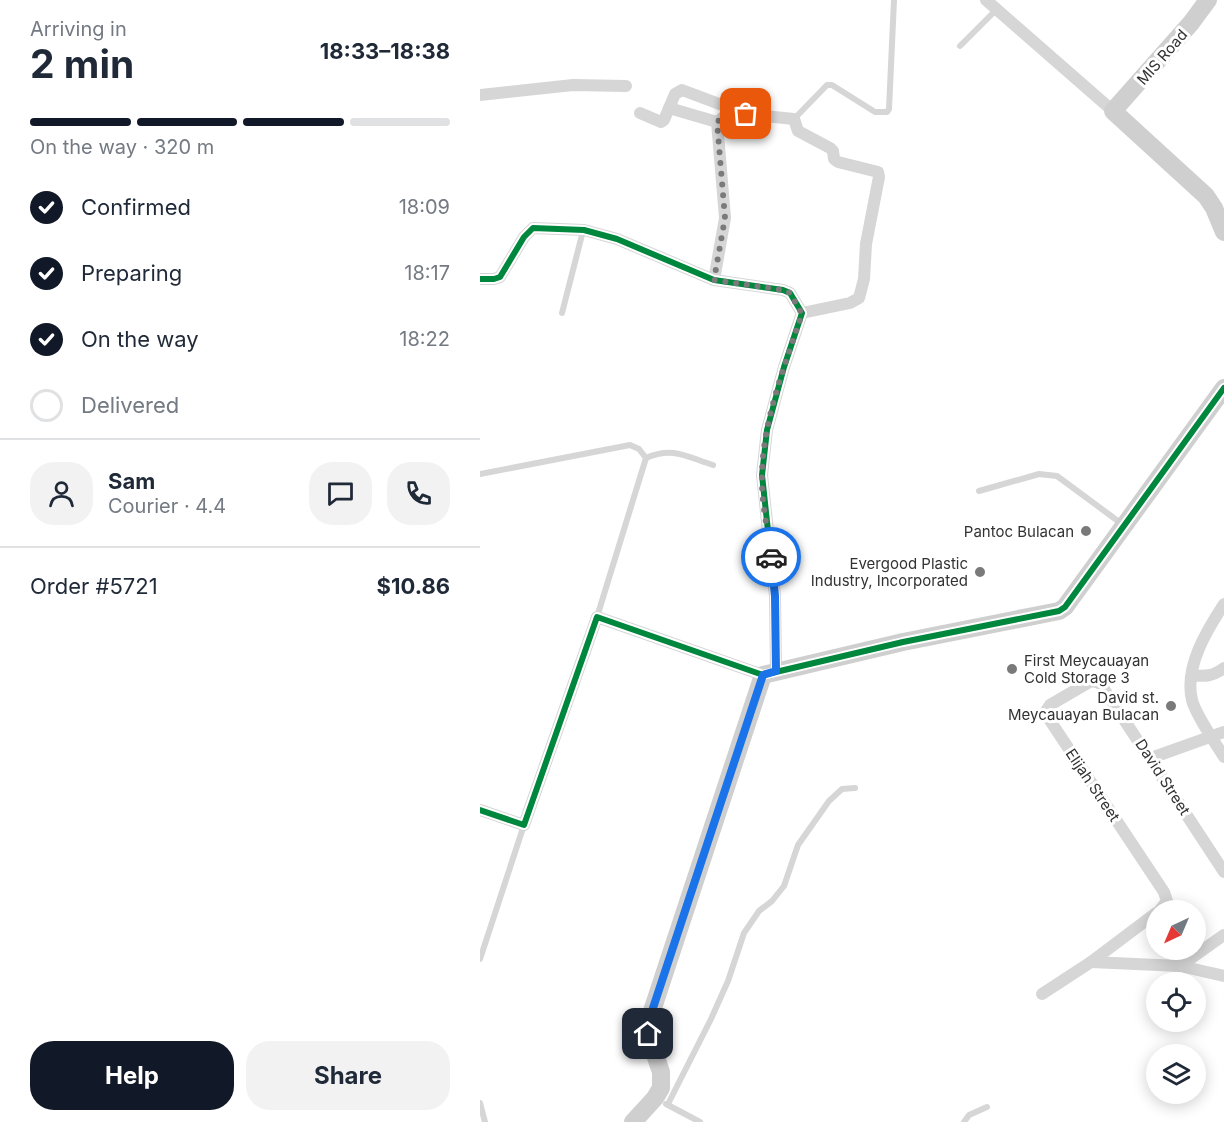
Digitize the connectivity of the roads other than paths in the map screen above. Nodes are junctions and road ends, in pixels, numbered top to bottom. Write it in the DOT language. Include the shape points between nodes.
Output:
graph roads {
  1 [pos="894,0"];
  2 [pos="986,0"];
  3 [pos="1208,0"];
  4 [pos="997,9"];
  5 [pos="960,46"];
  6 [pos="626,86"];
  7 [pos="480,95"];
  8 [pos="669,108"];
  9 [pos="734,109"];
  10 [pos="1113,111"];
  11 [pos="640,113"];
  12 [pos="794,119"];
  13 [pos="717,122"];
  14 [pos="584,230"];
  15 [pos="1224,232"];
  16 [pos="480,279"];
  17 [pos="714,280"];
  18 [pos="562,313"];
  19 [pos="802,314"];
  20 [pos="1224,388"];
  21 [pos="646,458"];
  22 [pos="713,465"];
  23 [pos="480,474"];
  24 [pos="979,490"];
  25 [pos="1123,525"];
  26 [pos="1224,604"];
  27 [pos="597,617"];
  28 [pos="1224,668"];
  29 [pos="769,673"];
  30 [pos="1192,675"];
  31 [pos="1100,683"];
  32 [pos="1224,732"];
  33 [pos="1211,736"];
  34 [pos="1224,757"];
  35 [pos="1150,758"];
  36 [pos="855,788"];
  37 [pos="480,810"];
  38 [pos="524,825"];
  39 [pos="1222,866"];
  40 [pos="1167,900"];
  41 [pos="1146,921"];
  42 [pos="1224,935"];
  43 [pos="480,959"];
  44 [pos="1091,962"];
  45 [pos="1180,966"];
  46 [pos="1224,976"];
  47 [pos="1042,994"];
  48 [pos="661,1101"];
  49 [pos="480,1103"];
  50 [pos="987,1107"];
  51 [pos="485,1122"];
  52 [pos="633,1122"];
  53 [pos="700,1122"];
  54 [pos="964,1122"];
  1 -- 12 [label="lane" via="887,112 875,112 827,85"];
  2 -- 4 [label="street"];
  3 -- 10 [label="street, MIS Road"];
  4 -- 5 [label="lane"];
  4 -- 10 [label="street"];
  6 -- 7 [label="street" via="573,85"];
  8 -- 9 [label="street" via="675,94 682,90"];
  8 -- 11 [label="street" via="661,122"];
  8 -- 13 [label="street"];
  9 -- 12 [label="street"];
  9 -- 13 [label="street"];
  10 -- 15 [label="street" via="1206,196"];
  12 -- 19 [label="street" via="798,131 830,148 838,162 872,169 879,177 859,297 850,303"];
  13 -- 17 [label="street" via="725,218"];
  14 -- 16 [label="street" via="533,228 500,277"];
  14 -- 17 [label="street" via="617,239"];
  14 -- 18 [label="lane"];
  17 -- 19 [label="street" via="783,290 790,293"];
  19 -- 29 [label="street" via="767,430 762,475 775,596"];
  20 -- 25 [label="street"];
  21 -- 22 [label="lane" via="671,452"];
  21 -- 23 [label="lane" via="630,445"];
  21 -- 27 [label="lane"];
  24 -- 25 [label="lane" via="1048,474"];
  25 -- 29 [label="street" via="1059,611"];
  26 -- 30 [label="street" via="1203,640"];
  27 -- 29 [label="street"];
  27 -- 38 [label="street"];
  28 -- 30 [label="street" via="1204,677"];
  29 -- 48 [label="street" via="652,1011 648,1034 661,1072"];
  30 -- 33 [label="street" via="1192,701"];
  31 -- 35 [label="street, David Street"];
  31 -- 40 [label="street, Elijah Street" via="1092,681 1046,711"];
  32 -- 33 [label="street"];
  33 -- 34 [label="street"];
  33 -- 35 [label="street"];
  35 -- 39 [label="street, David Street"];
  36 -- 48 [label="lane" via="842,789 829,801 798,845 784,886 744,933 711,1019"];
  37 -- 38 [label="street"];
  38 -- 43 [label="lane"];
  41 -- 44 [label="street, Elijah Street"];
  42 -- 45 [label="street"];
  44 -- 45 [label="street"];
  44 -- 47 [label="street, Elijah Street"];
  45 -- 46 [label="street"];
  48 -- 52 [label="street"];
  48 -- 53 [label="lane"];
  49 -- 51 [label="lane"];
  50 -- 54 [label="lane" via="969,1115"];
}
